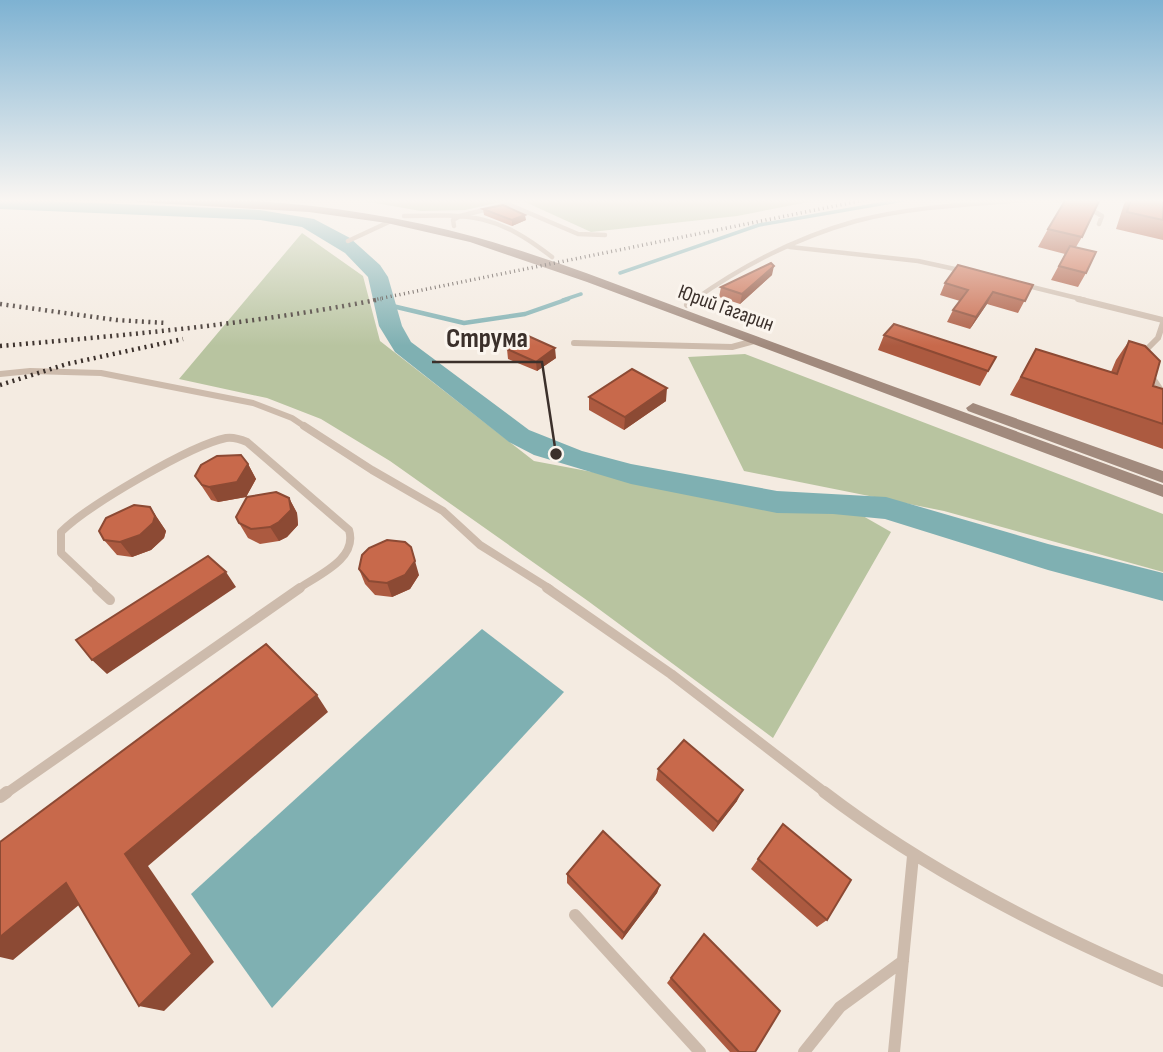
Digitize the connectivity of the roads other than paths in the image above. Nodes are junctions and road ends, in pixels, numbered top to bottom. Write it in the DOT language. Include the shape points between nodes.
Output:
graph roads {
  1 [pos="497,248"];
  2 [pos="524,248"];
  3 [pos="539,248"];
  4 [pos="788,248"];
  5 [pos="800,248"];
  6 [pos="552,257"];
  7 [pos="965,271"];
  8 [pos="1019,284"];
  9 [pos="687,305"];
  10 [pos="1163,321"];
  11 [pos="754,341"];
  12 [pos="574,343"];
  13 [pos="0,374"];
  14 [pos="1163,393"];
  15 [pos="1163,477"];
  16 [pos="1163,491"];
  17 [pos="110,600"];
  18 [pos="0,797"];
  19 [pos="914,856"];
  20 [pos="575,915"];
  21 [pos="903,961"];
  22 [pos="1163,981"];
  23 [pos="700,1052"];
  24 [pos="804,1052"];
  25 [pos="894,1052"];
  1 -- 11 [label="street, Юрий Гагарин"];
  2 -- 6 [label="street, Юрий Гагарин"];
  3 -- 6 [label="lane"];
  4 -- 9 [label="lane"];
  5 -- 7 [label="lane"];
  6 -- 9 [label="street, Юрий Гагарин"];
  8 -- 10 [label="lane"];
  9 -- 15 [label="street, Юрий Гагарин"];
  10 -- 14 [label="lane" via="1158,338 1142,353 1142,363"];
  11 -- 12 [label="lane" via="732,347"];
  11 -- 16 [label="street, Юрий Гагарин"];
  13 -- 19 [label="lane" via="114,375 253,403 292,418 443,511 480,545 575,605"];
  17 -- 18 [label="lane" via="61,553 62,531 85,511 225,438 247,442 347,525 353,536 344,557"];
  19 -- 21 [label="lane"];
  19 -- 22 [label="lane" via="1101,954"];
  20 -- 23 [label="lane"];
  21 -- 24 [label="lane" via="840,1007"];
  21 -- 25 [label="lane"];
}
